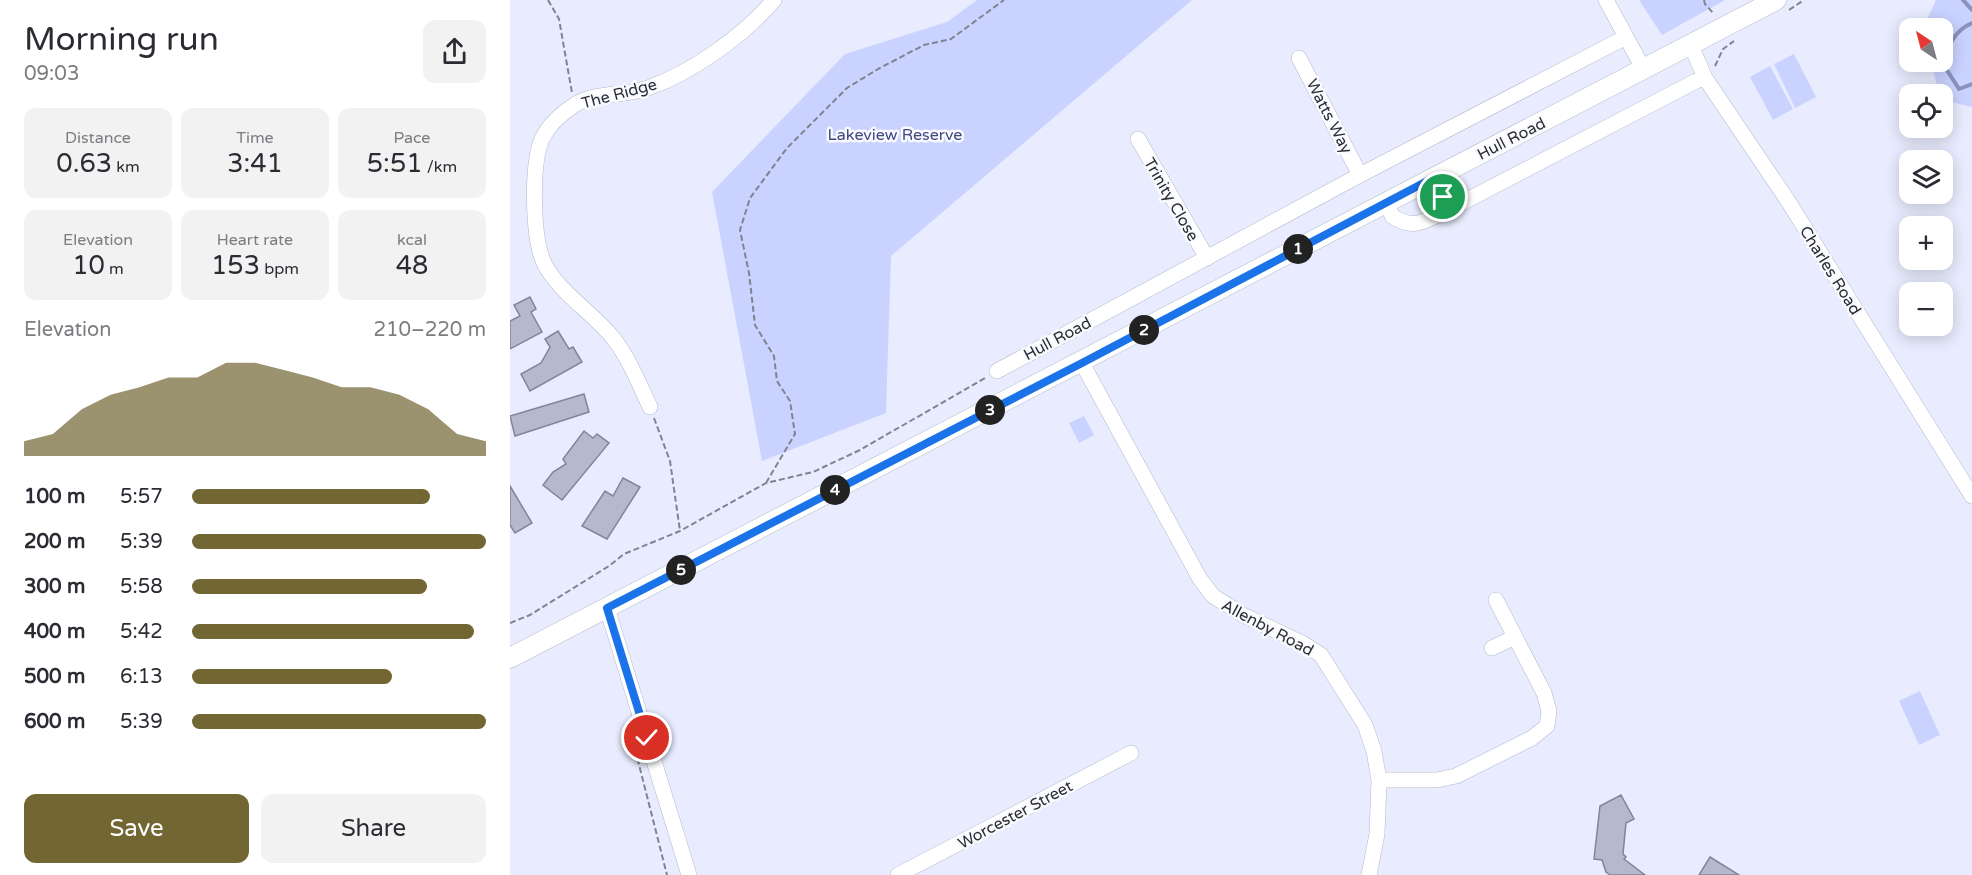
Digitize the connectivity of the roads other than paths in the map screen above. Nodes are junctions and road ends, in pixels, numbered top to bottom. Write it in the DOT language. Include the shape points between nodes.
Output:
graph roads {
  1 [pos="774,0"];
  2 [pos="1606,0"];
  3 [pos="1776,0"];
  4 [pos="1626,37"];
  5 [pos="1692,45"];
  6 [pos="1299,58"];
  7 [pos="1644,70"];
  8 [pos="1705,78"];
  9 [pos="1138,139"];
  10 [pos="1360,175"];
  11 [pos="1433,178"];
  12 [pos="1387,202"];
  13 [pos="1450,209"];
  14 [pos="1207,258"];
  15 [pos="1082,363"];
  16 [pos="997,371"];
  17 [pos="650,406"];
  18 [pos="1972,496"];
  19 [pos="1496,600"];
  20 [pos="607,608"];
  21 [pos="1515,637"];
  22 [pos="1492,648"];
  23 [pos="510,658"];
  24 [pos="1131,753"];
  25 [pos="1379,780"];
  26 [pos="688,875"];
  27 [pos="898,875"];
  28 [pos="1369,875"];
  1 -- 17 [label="street, The Ridge" via="739,34 681,73 646,89 575,104 556,119 542,139 534,203 545,265 614,339"];
  2 -- 4 [label="street"];
  3 -- 5 [label="main road, Hull Road"];
  4 -- 7 [label="street"];
  4 -- 10 [label="street, Hull Road"];
  5 -- 7 [label="main road, Hull Road"];
  5 -- 8 [label="street, Charles Road"];
  6 -- 10 [label="street, Watts Way"];
  7 -- 11 [label="main road, Hull Road"];
  8 -- 13 [label="street"];
  8 -- 18 [label="street, Charles Road" via="1788,201"];
  9 -- 14 [label="street, Trinity Close"];
  10 -- 14 [label="street, Hull Road"];
  11 -- 12 [label="main road, Hull Road"];
  11 -- 13 [label="street"];
  12 -- 13 [label="street" via="1392,216 1407,225"];
  12 -- 15 [label="main road, Hull Road"];
  14 -- 16 [label="street, Hull Road"];
  15 -- 20 [label="main road, Hull Road"];
  15 -- 25 [label="street, Allenby Road" via="1200,579 1213,596 1243,615 1321,655 1365,725"];
  19 -- 21 [label="street"];
  20 -- 23 [label="main road, Hull Road"];
  20 -- 26 [label="street"];
  21 -- 22 [label="street"];
  21 -- 25 [label="street" via="1544,693 1549,711 1546,726 1532,738 1456,776 1437,780"];
  24 -- 27 [label="street, Worcester Street"];
  25 -- 28 [label="street, Allenby Road" via="1377,834"];
}
